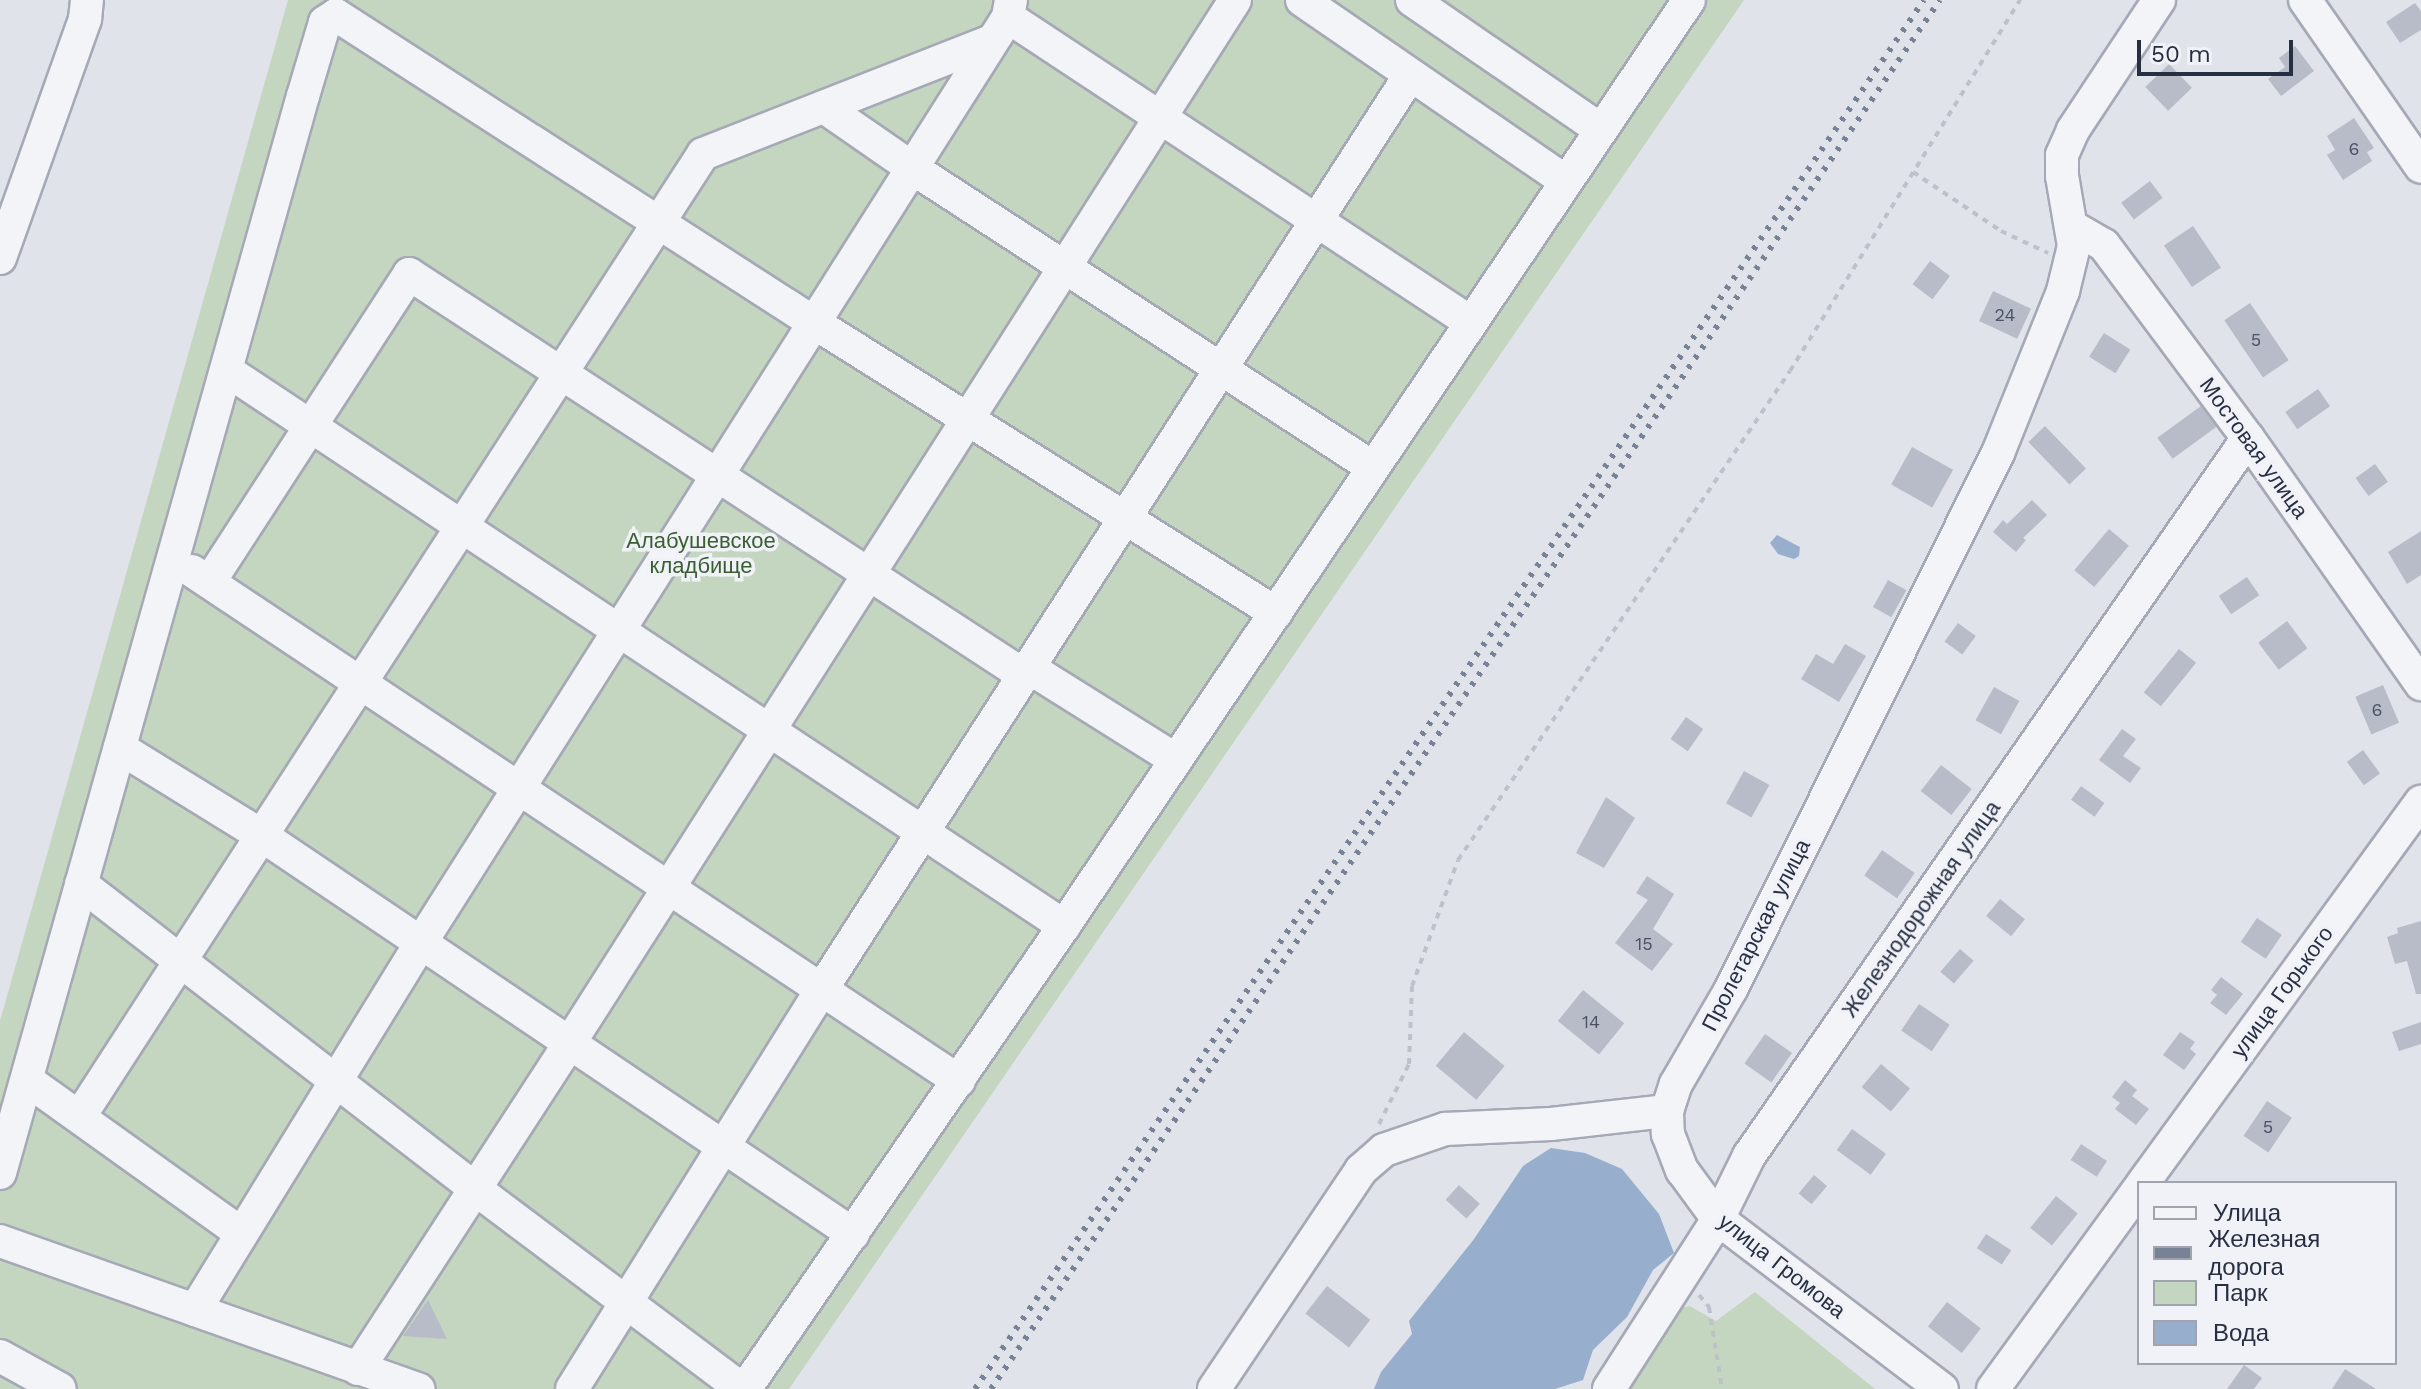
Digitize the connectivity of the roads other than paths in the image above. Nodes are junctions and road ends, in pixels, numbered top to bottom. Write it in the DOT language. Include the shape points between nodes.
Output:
graph roads {
  1 [pos="87,0"];
  2 [pos="1235,0"];
  3 [pos="1302,0"];
  4 [pos="1412,0"];
  5 [pos="1689,0"];
  6 [pos="2159,0"];
  7 [pos="2305,0"];
  8 [pos="1003,20"];
  9 [pos="1410,75"];
  10 [pos="824,107"];
  11 [pos="1159,117"];
  12 [pos="1601,130"];
  13 [pos="2421,167"];
  14 [pos="912,168"];
  15 [pos="1565,181"];
  16 [pos="659,221"];
  17 [pos="1317,223"];
  18 [pos="2071,226"];
  19 [pos="0,258"];
  20 [pos="1066,267"];
  21 [pos="813,322"];
  22 [pos="1470,322"];
  23 [pos="226,370"];
  24 [pos="1222,371"];
  25 [pos="560,376"];
  26 [pos="968,420"];
  27 [pos="311,427"];
  28 [pos="2248,438"];
  29 [pos="1372,467"];
  30 [pos="715,477"];
  31 [pos="1126,520"];
  32 [pos="462,530"];
  33 [pos="173,560"];
  34 [pos="867,573"];
  35 [pos="210,581"];
  36 [pos="1276,613"];
  37 [pos="617,632"];
  38 [pos="1028,672"];
  39 [pos="363,682"];
  40 [pos="2421,684"];
  41 [pos="767,731"];
  42 [pos="120,748"];
  43 [pos="1176,760"];
  44 [pos="519,789"];
  45 [pos="2421,802"];
  46 [pos="261,835"];
  47 [pos="922,835"];
  48 [pos="81,884"];
  49 [pos="668,888"];
  50 [pos="1064,926"];
  51 [pos="420,944"];
  52 [pos="182,959"];
  53 [pos="820,992"];
  54 [pos="569,1044"];
  55 [pos="27,1080"];
  56 [pos="337,1080"];
  57 [pos="959,1081"];
  58 [pos="1667,1111"];
  59 [pos="80,1116"];
  60 [pos="722,1146"];
  61 [pos="0,1173"];
  62 [pos="2144,1181"];
  63 [pos="474,1188"];
  64 [pos="2137,1192"];
  65 [pos="1718,1219"];
  66 [pos="241,1233"];
  67 [pos="853,1234"];
  68 [pos="0,1241"];
  69 [pos="624,1301"];
  70 [pos="195,1310"];
  71 [pos="0,1356"];
  72 [pos="358,1369"];
  73 [pos="60,1389"];
  74 [pos="419,1389"];
  75 [pos="572,1389"];
  76 [pos="744,1389"];
  77 [pos="1214,1389"];
  78 [pos="1609,1389"];
  79 [pos="1942,1389"];
  80 [pos="1993,1389"];
  1 -- 19 [label="street" via="85,19"];
  2 -- 11 [label="street"];
  3 -- 9 [label="street"];
  4 -- 12 [label="street"];
  5 -- 12 [label="street"];
  6 -- 18 [label="street, Пролетарская улица" via="2062,155"];
  7 -- 13 [label="street"];
  8 -- 10 [label="street"];
  8 -- 11 [label="street"];
  8 -- 14 [label="street"];
  9 -- 15 [label="street"];
  9 -- 17 [label="street"];
  10 -- 14 [label="street"];
  10 -- 16 [label="street" via="703,154"];
  11 -- 17 [label="street"];
  11 -- 20 [label="street"];
  12 -- 15 [label="street"];
  14 -- 20 [label="street"];
  14 -- 21 [label="street"];
  15 -- 22 [label="street"];
  16 -- 21 [label="street"];
  16 -- 23 [label="street" via="336,15 325,22"];
  16 -- 25 [label="street"];
  17 -- 22 [label="street"];
  17 -- 24 [label="street"];
  18 -- 28 [label="street, Мостовая улица" via="2104,245"];
  18 -- 58 [label="street, Пролетарская улица" via="2074,246 2063,291 1998,453 1731,989 1676,1084"];
  20 -- 24 [label="street"];
  20 -- 26 [label="street"];
  21 -- 26 [label="street"];
  21 -- 30 [label="street"];
  22 -- 29 [label="street"];
  23 -- 27 [label="street"];
  23 -- 33 [label="street"];
  24 -- 29 [label="street"];
  24 -- 31 [label="street"];
  25 -- 27 [label="street" via="409,274"];
  25 -- 30 [label="street"];
  25 -- 32 [label="street"];
  26 -- 31 [label="street"];
  26 -- 34 [label="street"];
  27 -- 32 [label="street"];
  27 -- 35 [label="street"];
  28 -- 40 [label="street, Мостовая улица"];
  28 -- 65 [label="street, Железнодорожная улица" via="1749,1156"];
  29 -- 36 [label="street"];
  30 -- 34 [label="street"];
  30 -- 37 [label="street"];
  31 -- 36 [label="street"];
  31 -- 38 [label="street"];
  32 -- 37 [label="street"];
  32 -- 39 [label="street"];
  33 -- 35 [label="street"];
  33 -- 42 [label="street"];
  34 -- 38 [label="street"];
  34 -- 41 [label="street"];
  35 -- 39 [label="street"];
  36 -- 43 [label="street"];
  37 -- 41 [label="street"];
  37 -- 44 [label="street"];
  38 -- 43 [label="street"];
  38 -- 47 [label="street"];
  39 -- 44 [label="street"];
  39 -- 46 [label="street"];
  41 -- 47 [label="street"];
  41 -- 49 [label="street"];
  42 -- 46 [label="street"];
  42 -- 48 [label="street"];
  43 -- 50 [label="street"];
  44 -- 49 [label="street"];
  44 -- 51 [label="street"];
  45 -- 62 [label="street, улица Горького"];
  46 -- 51 [label="street"];
  46 -- 52 [label="street"];
  47 -- 50 [label="street"];
  47 -- 53 [label="street"];
  48 -- 52 [label="street"];
  48 -- 55 [label="street"];
  49 -- 53 [label="street"];
  49 -- 54 [label="street"];
  50 -- 57 [label="street"];
  51 -- 54 [label="street"];
  51 -- 56 [label="street"];
  52 -- 56 [label="street"];
  52 -- 59 [label="street"];
  53 -- 57 [label="street"];
  53 -- 60 [label="street"];
  54 -- 60 [label="street"];
  54 -- 63 [label="street"];
  55 -- 59 [label="street"];
  55 -- 61 [label="street"];
  56 -- 63 [label="street"];
  56 -- 66 [label="street"];
  57 -- 67 [label="street"];
  58 -- 65 [label="street, улица Громова" via="1668,1134 1682,1170"];
  58 -- 77 [label="street" via="1445,1129 1384,1150 1361,1170"];
  59 -- 66 [label="street"];
  60 -- 67 [label="street"];
  60 -- 69 [label="street"];
  63 -- 69 [label="street"];
  63 -- 72 [label="street"];
  64 -- 80 [label="street"];
  65 -- 78 [label="street, Железнодорожная улица"];
  65 -- 79 [label="street, улица Громова"];
  66 -- 70 [label="street"];
  67 -- 76 [label="street"];
  68 -- 70 [label="street"];
  69 -- 75 [label="street"];
  69 -- 76 [label="street"];
  70 -- 72 [label="street"];
  71 -- 73 [label="street"];
  72 -- 74 [label="street"];
}
